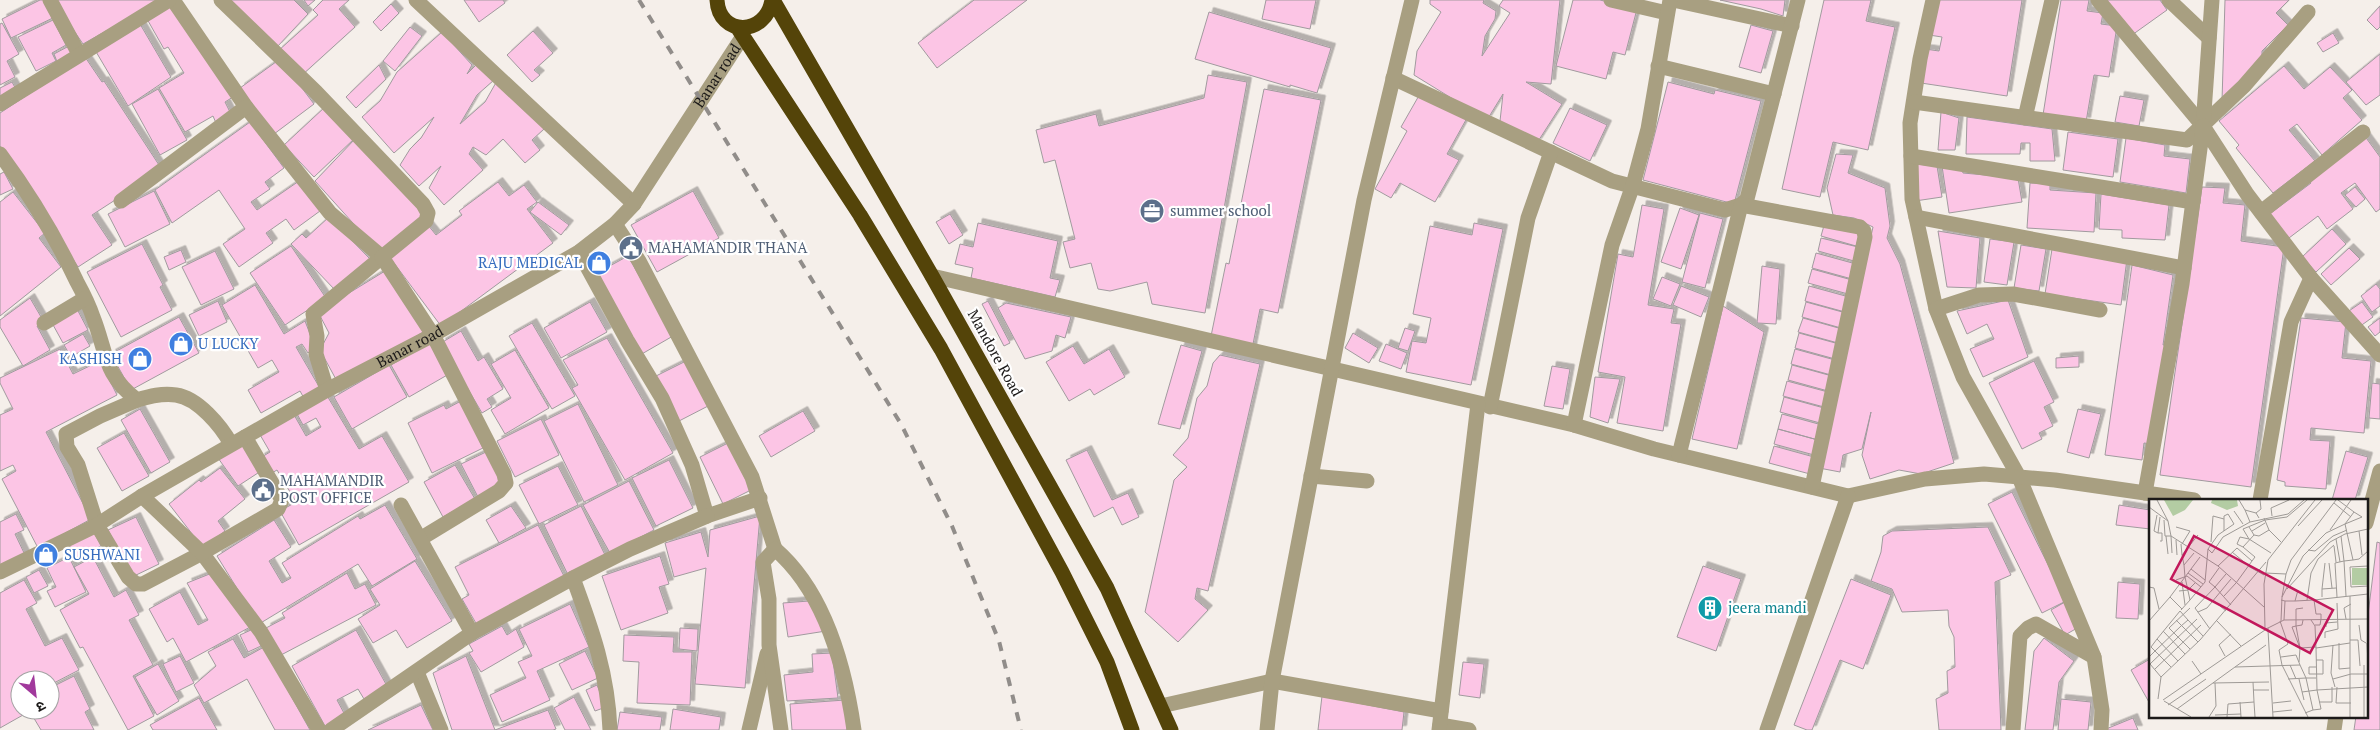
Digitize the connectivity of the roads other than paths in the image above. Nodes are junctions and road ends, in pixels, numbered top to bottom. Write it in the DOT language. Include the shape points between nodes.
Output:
graph roads {
  1 [pos="50,0"];
  2 [pos="171,0"];
  3 [pos="221,0"];
  4 [pos="416,0"];
  5 [pos="772,0"];
  6 [pos="1412,0"];
  7 [pos="1611,0"];
  8 [pos="1798,0"];
  9 [pos="1933,0"];
  10 [pos="2052,0"];
  11 [pos="2098,0"];
  12 [pos="2169,0"];
  13 [pos="2212,0"];
  14 [pos="716,1"];
  15 [pos="1670,4"];
  16 [pos="2308,12"];
  17 [pos="1792,26"];
  18 [pos="740,32"];
  19 [pos="2209,38"];
  20 [pos="79,54"];
  21 [pos="1658,66"];
  22 [pos="1393,78"];
  23 [pos="1774,94"];
  24 [pos="1914,102"];
  25 [pos="0,104"];
  26 [pos="246,107"];
  27 [pos="2025,118"];
  28 [pos="2203,126"];
  29 [pos="2363,132"];
  30 [pos="1550,152"];
  31 [pos="0,154"];
  32 [pos="1911,156"];
  33 [pos="1633,186"];
  34 [pos="121,201"];
  35 [pos="2193,202"];
  36 [pos="634,204"];
  37 [pos="1741,205"];
  38 [pos="2261,212"];
  39 [pos="1916,217"];
  40 [pos="616,224"];
  41 [pos="579,252"];
  42 [pos="382,257"];
  43 [pos="2184,268"];
  44 [pos="932,276"];
  45 [pos="2311,278"];
  46 [pos="84,299"];
  47 [pos="1936,309"];
  48 [pos="2100,310"];
  49 [pos="44,324"];
  50 [pos="432,335"];
  51 [pos="2378,348"];
  52 [pos="1332,370"];
  53 [pos="327,390"];
  54 [pos="137,400"];
  55 [pos="1484,405"];
  56 [pos="1574,425"];
  57 [pos="238,441"];
  58 [pos="1679,455"];
  59 [pos="2380,471"];
  60 [pos="1311,476"];
  61 [pos="2019,477"];
  62 [pos="1367,480"];
  63 [pos="1812,487"];
  64 [pos="2145,493"];
  65 [pos="142,496"];
  66 [pos="1848,496"];
  67 [pos="760,498"];
  68 [pos="2187,499"];
  69 [pos="2260,499"];
  70 [pos="401,505"];
  71 [pos="707,516"];
  72 [pos="2368,517"];
  73 [pos="97,525"];
  74 [pos="420,539"];
  75 [pos="775,549"];
  76 [pos="202,553"];
  77 [pos="0,572"];
  78 [pos="573,578"];
  79 [pos="472,633"];
  80 [pos="769,645"];
  81 [pos="2094,657"];
  82 [pos="417,672"];
  83 [pos="1272,681"];
  84 [pos="1162,706"];
  85 [pos="1440,722"];
  86 [pos="319,730"];
  87 [pos="331,730"];
  88 [pos="441,730"];
  89 [pos="610,730"];
  90 [pos="749,730"];
  91 [pos="781,730"];
  92 [pos="854,730"];
  93 [pos="1132,730"];
  94 [pos="1171,730"];
  95 [pos="1268,730"];
  96 [pos="1469,730"];
  97 [pos="1767,730"];
  98 [pos="2013,730"];
  99 [pos="2101,730"];
  1 -- 20 [label="street"];
  2 -- 20 [label="street"];
  2 -- 26 [label="street"];
  3 -- 42 [label="street" via="316,92 423,204 428,213 426,220"];
  4 -- 36 [label="street"];
  5 -- 18 [label="highway, Mandore Road" via="765,18"];
  5 -- 44 [label="highway, Mandore Road"];
  6 -- 22 [label="street"];
  7 -- 15 [label="street"];
  8 -- 17 [label="street"];
  9 -- 24 [label="street"];
  10 -- 27 [label="street"];
  11 -- 28 [label="street"];
  12 -- 19 [label="street"];
  13 -- 19 [label="street"];
  14 -- 18 [label="highway" via="722,18"];
  15 -- 17 [label="street"];
  15 -- 21 [label="street"];
  16 -- 28 [label="street" via="2244,86"];
  17 -- 23 [label="street"];
  18 -- 36 [label="street, Banar road"];
  18 -- 93 [label="highway" via="860,215 946,357 1107,662"];
  19 -- 28 [label="street"];
  20 -- 25 [label="street"];
  21 -- 23 [label="street"];
  21 -- 33 [label="street" via="1648,129"];
  22 -- 30 [label="street"];
  22 -- 52 [label="street" via="1364,200"];
  23 -- 37 [label="street" via="1748,199"];
  24 -- 27 [label="street"];
  24 -- 32 [label="street" via="1910,123"];
  26 -- 34 [label="street"];
  26 -- 42 [label="street" via="330,213"];
  27 -- 28 [label="street" via="2187,140"];
  28 -- 35 [label="street"];
  28 -- 38 [label="street"];
  29 -- 38 [label="street"];
  30 -- 33 [label="street" via="1612,181"];
  30 -- 55 [label="street" via="1528,218"];
  31 -- 46 [label="street" via="28,195"];
  32 -- 35 [label="street"];
  32 -- 39 [label="street" via="1912,199"];
  33 -- 37 [label="street" via="1725,210"];
  33 -- 56 [label="street" via="1612,246"];
  35 -- 43 [label="street"];
  36 -- 40 [label="street, Banar road"];
  37 -- 58 [label="street"];
  37 -- 63 [label="street" via="1860,227 1864,231"];
  38 -- 45 [label="street"];
  39 -- 43 [label="street"];
  39 -- 47 [label="street"];
  40 -- 41 [label="street, Banar road"];
  40 -- 67 [label="street" via="639,261"];
  41 -- 50 [label="street, Banar road"];
  41 -- 71 [label="street" via="662,398 692,466"];
  42 -- 50 [label="street"];
  42 -- 53 [label="street" via="313,314 316,354"];
  43 -- 64 [label="street"];
  44 -- 52 [label="street"];
  44 -- 84 [label="highway, Mandore Road" via="1106,588"];
  45 -- 51 [label="street"];
  45 -- 69 [label="street" via="2291,322"];
  46 -- 49 [label="street"];
  46 -- 54 [label="street" via="94,318 105,361 127,392"];
  47 -- 48 [label="street" via="1979,295 2013,294"];
  47 -- 61 [label="street" via="1962,377"];
  50 -- 53 [label="street, Banar road"];
  50 -- 74 [label="street" via="506,483 500,491"];
  52 -- 55 [label="street"];
  52 -- 60 [label="street"];
  53 -- 57 [label="street, Banar road"];
  54 -- 57 [label="street" via="157,394 178,395 208,414"];
  54 -- 73 [label="street" via="66,434 67,447 78,465"];
  55 -- 56 [label="street"];
  55 -- 85 [label="street"];
  56 -- 58 [label="street"];
  57 -- 65 [label="street, Banar road"];
  57 -- 76 [label="street" via="282,500 278,509"];
  58 -- 63 [label="street"];
  59 -- 72 [label="street"];
  60 -- 62 [label="street"];
  60 -- 83 [label="street"];
  61 -- 64 [label="street"];
  61 -- 66 [label="street" via="1984,474 1925,479"];
  61 -- 81 [label="street"];
  63 -- 66 [label="street"];
  64 -- 68 [label="street"];
  65 -- 73 [label="street, Banar road"];
  65 -- 76 [label="street"];
  66 -- 97 [label="street"];
  67 -- 71 [label="street"];
  67 -- 75 [label="street"];
  70 -- 74 [label="street"];
  71 -- 78 [label="street"];
  73 -- 76 [label="street" via="128,577 136,584 143,584"];
  73 -- 77 [label="street, Banar road"];
  74 -- 79 [label="street"];
  75 -- 80 [label="street" via="763,562 769,599"];
  75 -- 92 [label="street" via="792,563 828,628 850,697"];
  76 -- 86 [label="street" via="261,632"];
  78 -- 79 [label="street"];
  78 -- 89 [label="street" via="596,641 607,686"];
  79 -- 82 [label="street"];
  80 -- 90 [label="street"];
  80 -- 91 [label="street"];
  81 -- 98 [label="street" via="2036,624 2028,628 2020,636"];
  81 -- 99 [label="street" via="2102,710"];
  82 -- 87 [label="street"];
  82 -- 88 [label="street"];
  83 -- 84 [label="street"];
  83 -- 85 [label="street"];
  83 -- 95 [label="street"];
  84 -- 94 [label="highway, Mandore Road"];
  85 -- 96 [label="street"];
}
